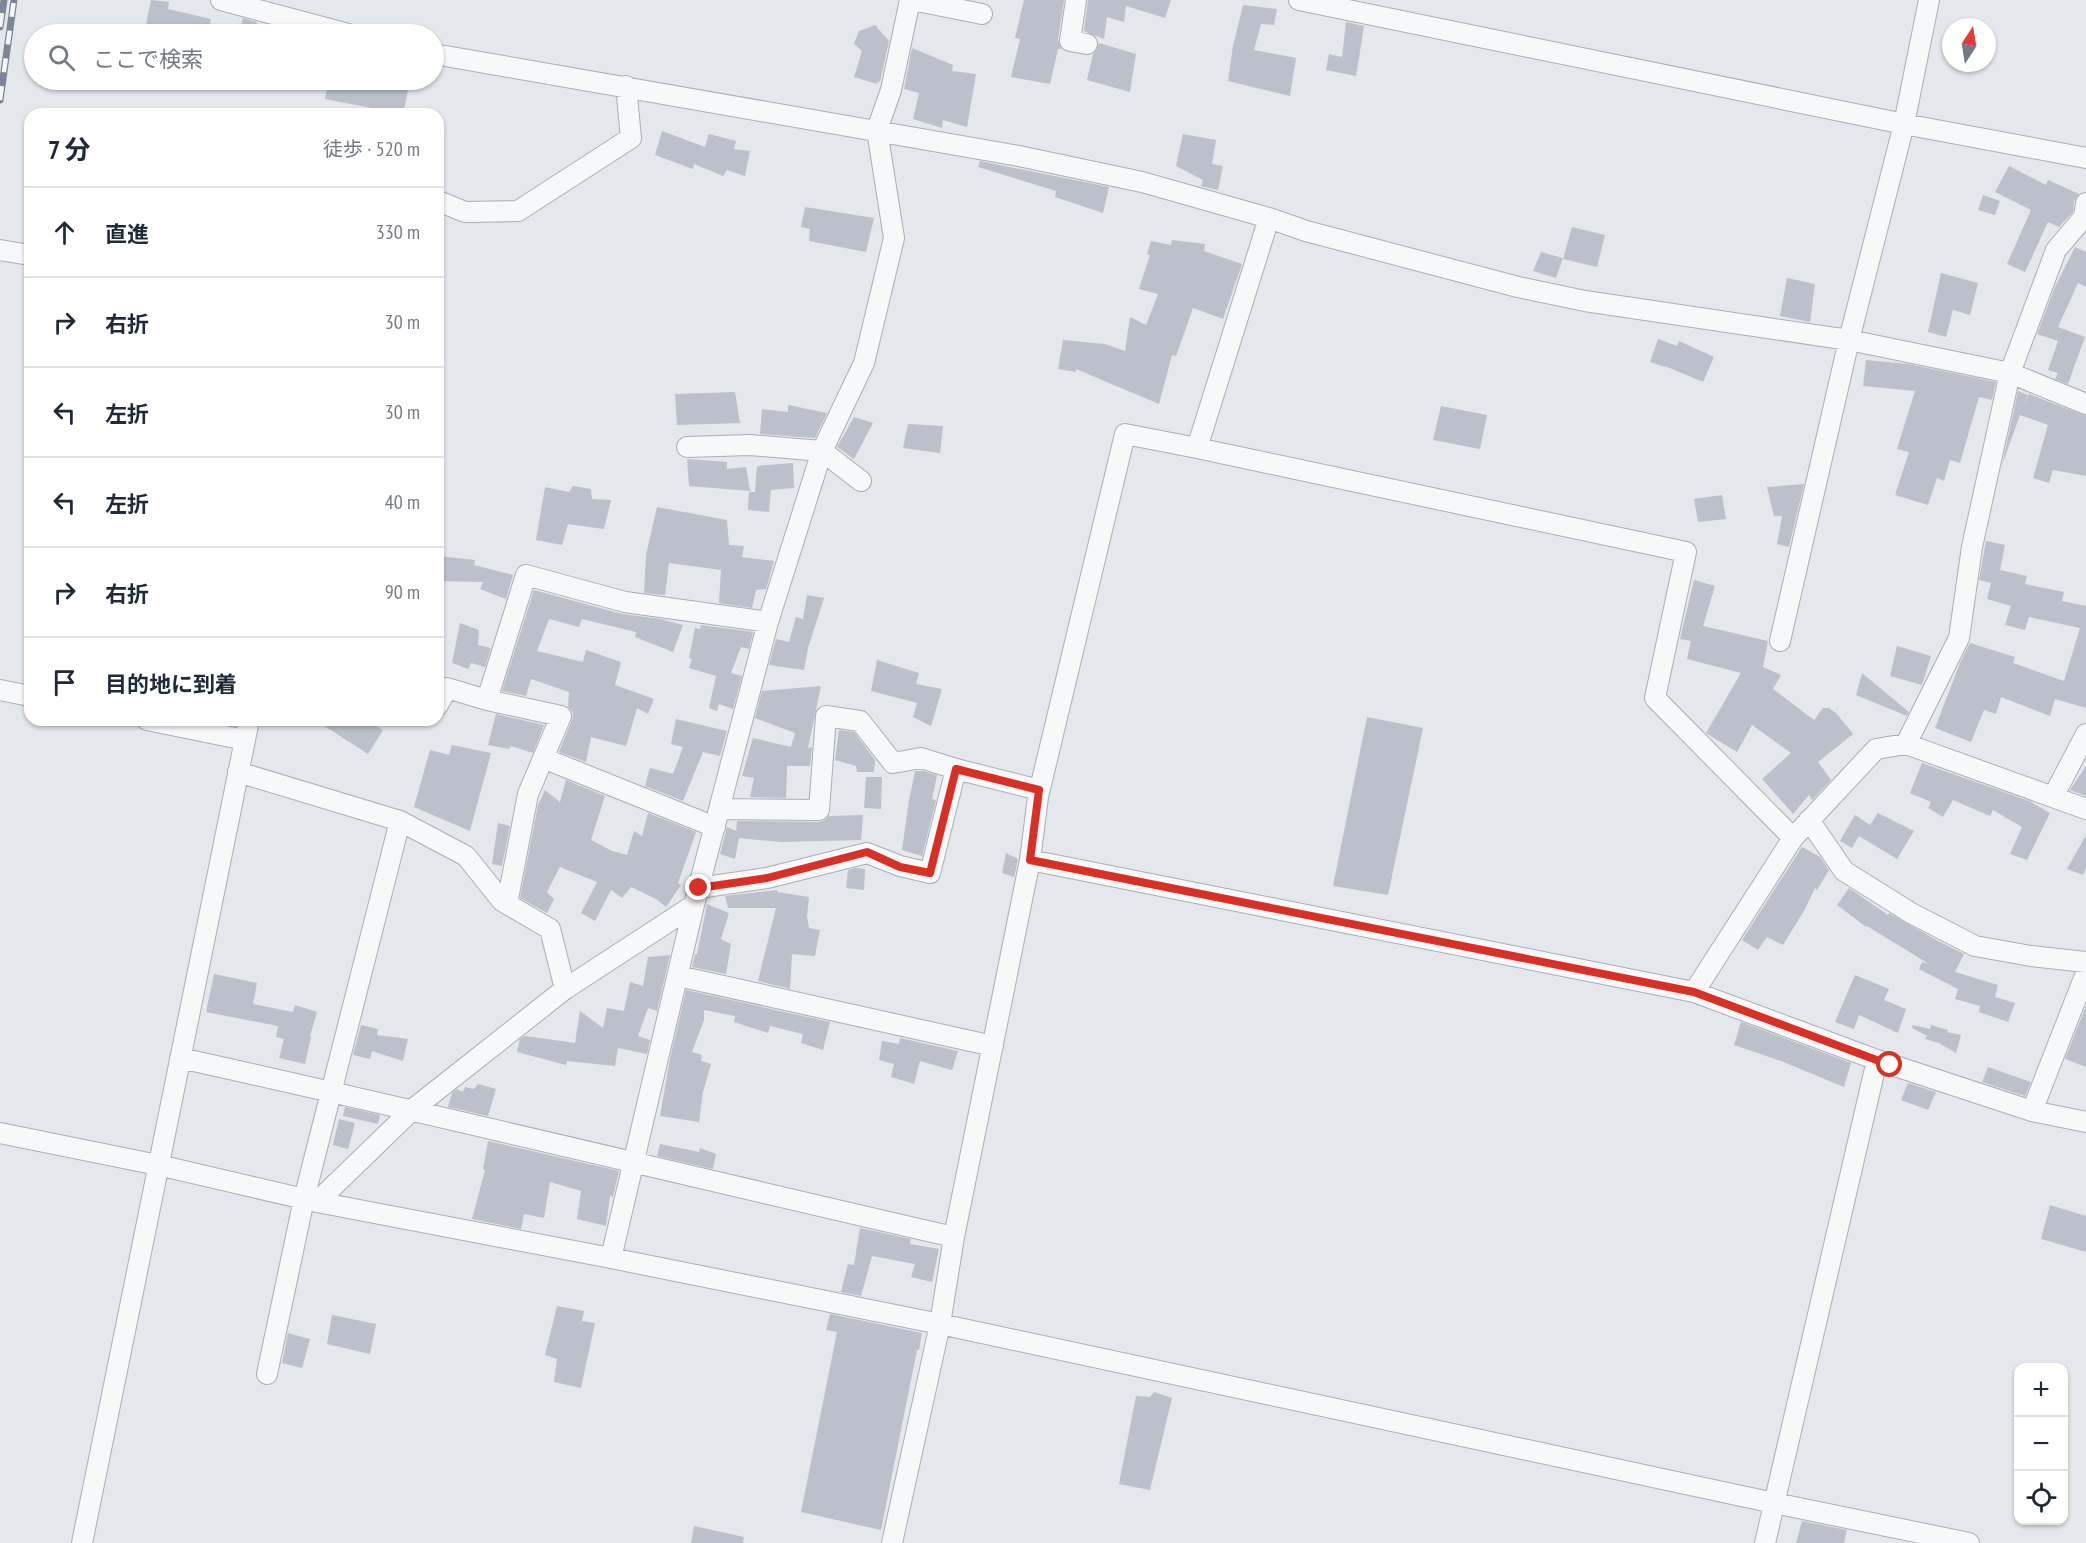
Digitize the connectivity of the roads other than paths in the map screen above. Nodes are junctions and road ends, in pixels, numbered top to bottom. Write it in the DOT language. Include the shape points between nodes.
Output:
graph roads {
  1 [pos="221,0"];
  2 [pos="911,0"];
  3 [pos="1076,0"];
  4 [pos="1299,0"];
  5 [pos="1929,0"];
  6 [pos="982,14"];
  7 [pos="311,24"];
  8 [pos="1087,44"];
  9 [pos="444,56"];
  10 [pos="626,86"];
  11 [pos="1904,124"];
  12 [pos="877,130"];
  13 [pos="2086,159"];
  14 [pos="444,203"];
  15 [pos="2086,203"];
  16 [pos="1269,218"];
  17 [pos="0,250"];
  18 [pos="24,254"];
  19 [pos="1850,340"];
  20 [pos="2010,373"];
  21 [pos="2086,405"];
  22 [pos="687,447"];
  23 [pos="1197,448"];
  24 [pos="822,452"];
  25 [pos="861,481"];
  26 [pos="768,622"];
  27 [pos="1780,641"];
  28 [pos="0,690"];
  29 [pos="444,694"];
  30 [pos="24,695"];
  31 [pos="486,700"];
  32 [pos="176,726"];
  33 [pos="248,726"];
  34 [pos="2086,734"];
  35 [pos="245,740"];
  36 [pos="1906,744"];
  37 [pos="543,758"];
  38 [pos="956,769"];
  39 [pos="238,772"];
  40 [pos="1039,790"];
  41 [pos="2053,797"];
  42 [pos="2086,808"];
  43 [pos="717,818"];
  44 [pos="1809,820"];
  45 [pos="400,821"];
  46 [pos="1792,838"];
  47 [pos="1030,860"];
  48 [pos="697,896"];
  49 [pos="507,904"];
  50 [pos="2086,962"];
  51 [pos="2086,973"];
  52 [pos="678,976"];
  53 [pos="565,989"];
  54 [pos="1694,992"];
  55 [pos="993,1046"];
  56 [pos="180,1058"];
  57 [pos="1876,1060"];
  58 [pos="331,1091"];
  59 [pos="413,1109"];
  60 [pos="2032,1111"];
  61 [pos="2086,1122"];
  62 [pos="0,1133"];
  63 [pos="634,1163"];
  64 [pos="158,1165"];
  65 [pos="310,1201"];
  66 [pos="954,1237"];
  67 [pos="611,1258"];
  68 [pos="940,1324"];
  69 [pos="267,1374"];
  70 [pos="1773,1503"];
  71 [pos="82,1543"];
  72 [pos="892,1543"];
  73 [pos="1765,1543"];
  74 [pos="1969,1543"];
  1 -- 7 [label="street"];
  2 -- 6 [label="street"];
  2 -- 12 [label="street" via="891,90"];
  3 -- 8 [label="street" via="1070,41"];
  4 -- 11 [label="street"];
  5 -- 11 [label="street"];
  9 -- 10 [label="street"];
  10 -- 12 [label="street"];
  10 -- 14 [label="street" via="631,138 518,211 465,212"];
  11 -- 13 [label="street"];
  11 -- 19 [label="street"];
  12 -- 16 [label="street" via="1142,182"];
  12 -- 24 [label="street" via="894,238 864,363"];
  15 -- 20 [label="street" via="2084,217 2056,250"];
  16 -- 19 [label="street" via="1518,287 1661,313"];
  16 -- 23 [label="street"];
  17 -- 18 [label="street"];
  19 -- 20 [label="street"];
  19 -- 27 [label="street"];
  20 -- 21 [label="street"];
  20 -- 36 [label="street" via="1972,547 1959,638"];
  22 -- 24 [label="street" via="750,445"];
  23 -- 40 [label="street" via="1125,434"];
  23 -- 46 [label="street" via="1686,552 1655,698"];
  24 -- 25 [label="street"];
  24 -- 26 [label="street"];
  26 -- 31 [label="street" via="626,602 526,575"];
  26 -- 43 [label="street"];
  28 -- 30 [label="street"];
  29 -- 31 [label="street" via="447,688"];
  31 -- 37 [label="street" via="561,716"];
  32 -- 35 [label="street"];
  33 -- 35 [label="street"];
  34 -- 41 [label="street"];
  35 -- 39 [label="street"];
  36 -- 41 [label="street"];
  36 -- 44 [label="street" via="1876,749"];
  37 -- 43 [label="street"];
  37 -- 49 [label="street" via="528,794"];
  38 -- 40 [label="street"];
  38 -- 43 [label="street" via="921,758 893,763 860,721 826,716 819,810"];
  38 -- 48 [label="street" via="930,873 900,867 867,852"];
  39 -- 45 [label="street"];
  39 -- 56 [label="street"];
  40 -- 47 [label="street"];
  41 -- 42 [label="street"];
  43 -- 48 [label="street"];
  44 -- 46 [label="street"];
  44 -- 50 [label="street" via="1844,871 1911,913 1975,946"];
  45 -- 49 [label="street" via="466,856"];
  45 -- 58 [label="street"];
  46 -- 54 [label="street"];
  47 -- 54 [label="street"];
  47 -- 55 [label="street"];
  48 -- 52 [label="street"];
  48 -- 53 [label="street"];
  49 -- 53 [label="street" via="550,929"];
  51 -- 60 [label="street"];
  52 -- 55 [label="street"];
  52 -- 63 [label="street"];
  53 -- 59 [label="street"];
  54 -- 57 [label="street"];
  55 -- 66 [label="street"];
  56 -- 58 [label="street"];
  56 -- 64 [label="street"];
  57 -- 60 [label="street"];
  57 -- 70 [label="street"];
  58 -- 59 [label="street"];
  58 -- 65 [label="street"];
  59 -- 63 [label="street"];
  59 -- 65 [label="street"];
  60 -- 61 [label="street"];
  62 -- 64 [label="street"];
  63 -- 66 [label="street"];
  63 -- 67 [label="street"];
  64 -- 65 [label="street"];
  64 -- 71 [label="street"];
  65 -- 67 [label="street"];
  65 -- 69 [label="street"];
  66 -- 68 [label="street"];
  67 -- 68 [label="street"];
  68 -- 70 [label="street"];
  68 -- 72 [label="street"];
  70 -- 73 [label="street"];
  70 -- 74 [label="street"];
}
